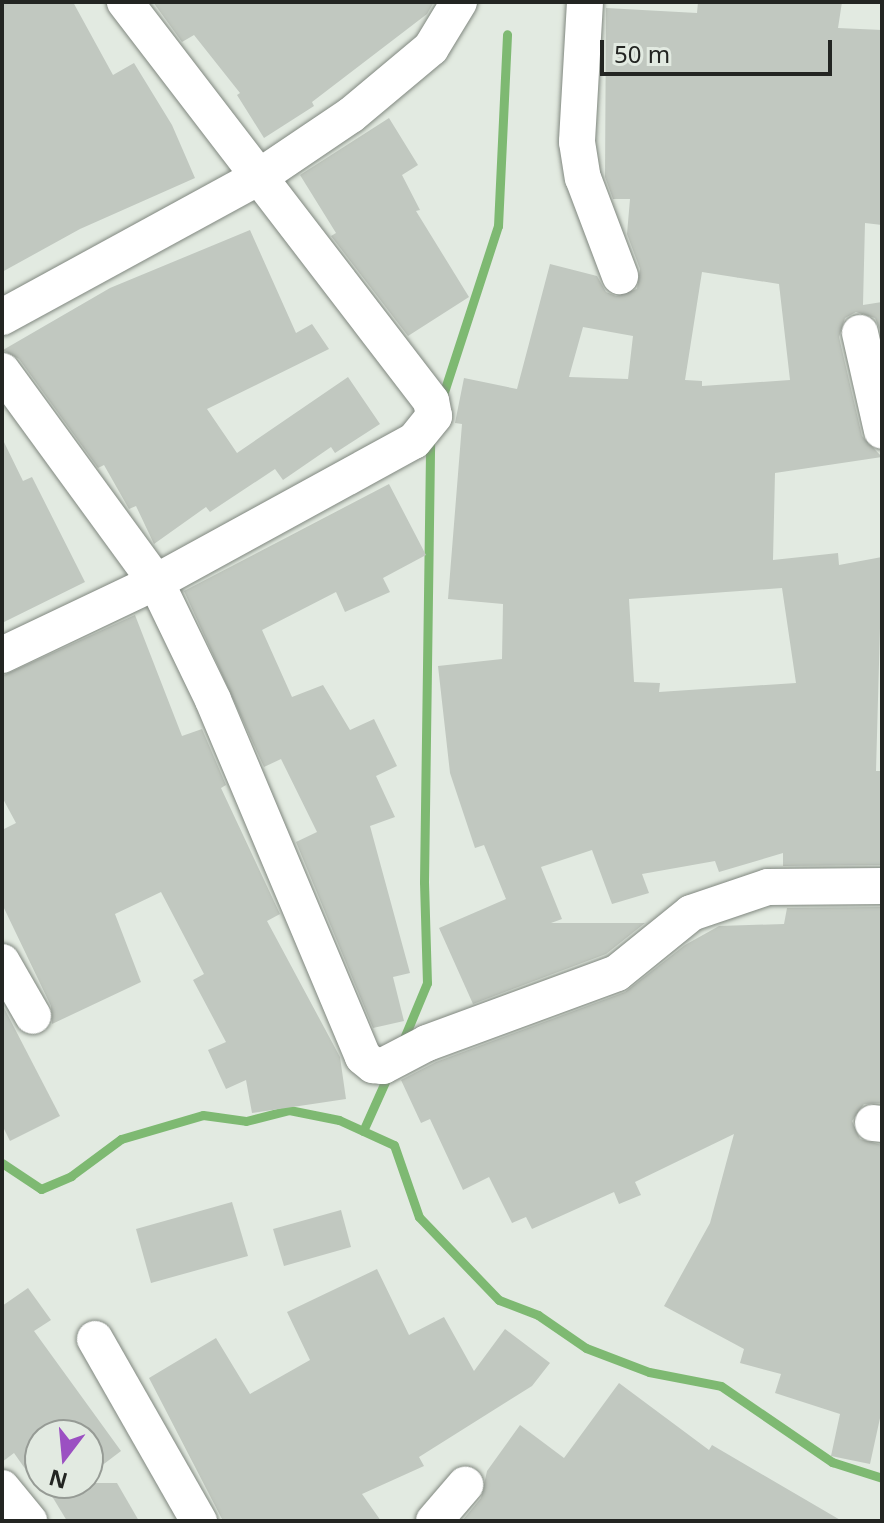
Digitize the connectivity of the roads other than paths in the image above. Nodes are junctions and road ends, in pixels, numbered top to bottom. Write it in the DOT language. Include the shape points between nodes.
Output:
graph roads {
  1 [pos="125,2"];
  2 [pos="459,2"];
  3 [pos="585,2"];
  4 [pos="259,177"];
  5 [pos="620,276"];
  6 [pos="2,317"];
  7 [pos="860,333"];
  8 [pos="2,371"];
  9 [pos="882,431"];
  10 [pos="156,582"];
  11 [pos="2,655"];
  12 [pos="882,886"];
  13 [pos="2,962"];
  14 [pos="33,1016"];
  15 [pos="95,1339"];
  16 [pos="465,1485"];
  17 [pos="2,1488"];
  18 [pos="29,1521"];
  19 [pos="199,1521"];
  20 [pos="434,1521"];
  1 -- 4 [label="street"];
  2 -- 4 [label="street" via="431,48 351,115"];
  3 -- 5 [label="street" via="577,142 583,178"];
  4 -- 6 [label="street"];
  4 -- 10 [label="street" via="431,401 434,416 414,441"];
  7 -- 9 [label="street"];
  8 -- 10 [label="street"];
  10 -- 11 [label="street"];
  10 -- 12 [label="street" via="213,700 363,1057 373,1065 383,1066 427,1043 617,973 691,913 768,887"];
  13 -- 14 [label="street"];
  15 -- 19 [label="street"];
  16 -- 20 [label="street"];
  17 -- 18 [label="street"];
}
